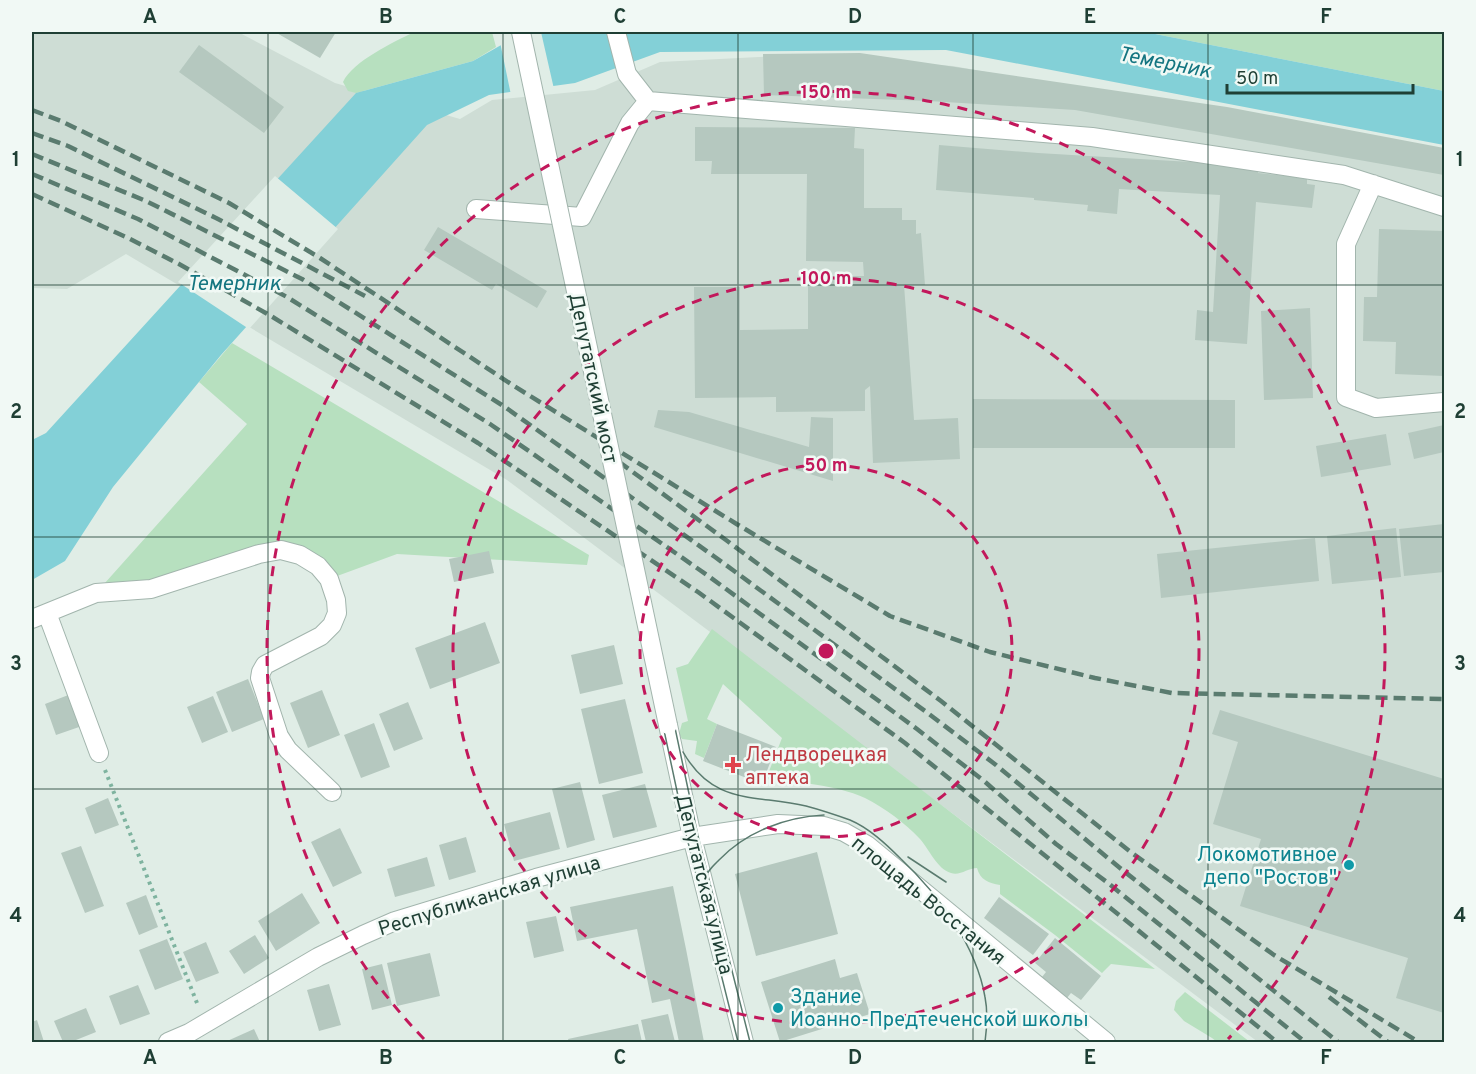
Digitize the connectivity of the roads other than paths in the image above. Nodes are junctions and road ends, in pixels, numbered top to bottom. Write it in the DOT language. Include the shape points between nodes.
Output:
graph roads {
  1 [pos="521,32"];
  2 [pos="616,32"];
  3 [pos="648,101"];
  4 [pos="1373,184"];
  5 [pos="1444,207"];
  6 [pos="476,209"];
  7 [pos="1444,402"];
  8 [pos="39,616"];
  9 [pos="668,725"];
  10 [pos="99,753"];
  11 [pos="332,792"];
  12 [pos="692,837"];
  13 [pos="168,1042"];
  14 [pos="744,1042"];
  15 [pos="1106,1042"];
  1 -- 9 [label="street, Депутатский мост, bridge"];
  2 -- 3 [label="street" via="627,74"];
  3 -- 4 [label="street" via="1092,137 1344,175"];
  3 -- 6 [label="street" via="630,123 582,218"];
  4 -- 5 [label="street"];
  4 -- 7 [label="street" via="1346,244 1346,397 1376,408"];
  8 -- 10 [label="street"];
  8 -- 11 [label="street" via="96,593 151,589 259,554 281,550 300,555 318,566 329,579 337,613 321,636 265,664 260,678 279,736 288,750"];
  9 -- 12 [label="street, Депутатская улица"];
  12 -- 13 [label="street, Республиканская улица" via="536,878 395,921 318,957"];
  12 -- 14 [label="street, Депутатская улица"];
  12 -- 15 [label="street, площадь Восстания" via="778,824 824,826 844,832 867,845"];
}
